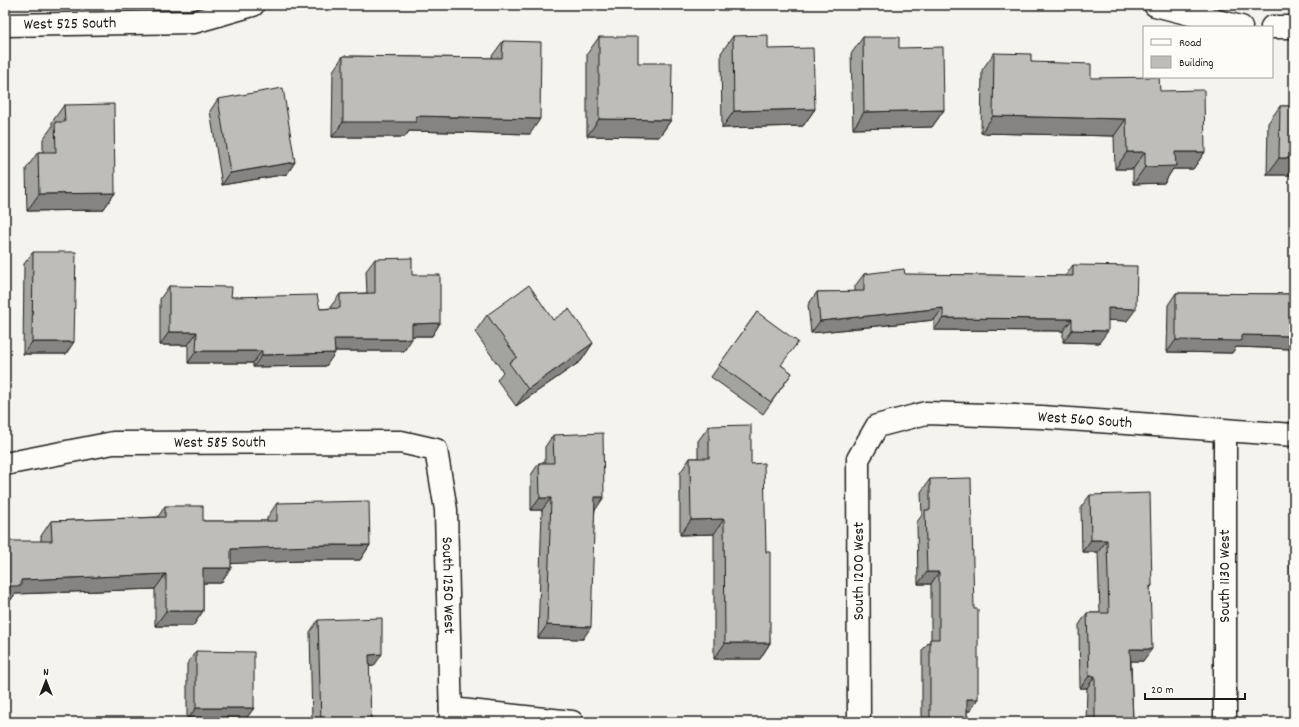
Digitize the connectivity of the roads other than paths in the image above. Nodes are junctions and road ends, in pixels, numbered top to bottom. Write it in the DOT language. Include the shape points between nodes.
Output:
graph roads {
  1 [pos="253,5"];
  2 [pos="1155,5"];
  3 [pos="5,25"];
  4 [pos="1237,26"];
  5 [pos="1273,27"];
  6 [pos="1294,27"];
  7 [pos="877,426"];
  8 [pos="1225,431"];
  9 [pos="1294,435"];
  10 [pos="436,450"];
  11 [pos="5,464"];
  12 [pos="451,716"];
  13 [pos="572,722"];
  14 [pos="859,722"];
  15 [pos="1225,722"];
  1 -- 3 [label="street, West 525 South" via="194,22"];
  2 -- 4 [label="street"];
  5 -- 6 [label="street"];
  7 -- 8 [label="street, West 560 South" via="926,413"];
  7 -- 14 [label="street, South 1200 West" via="858,459"];
  8 -- 9 [label="street, West 560 South"];
  8 -- 15 [label="street, South 1130 West"];
  10 -- 11 [label="street, West 585 South" via="401,442 114,444"];
  10 -- 12 [label="street, South 1250 West" via="446,510"];
  12 -- 13 [label="street"];
}
